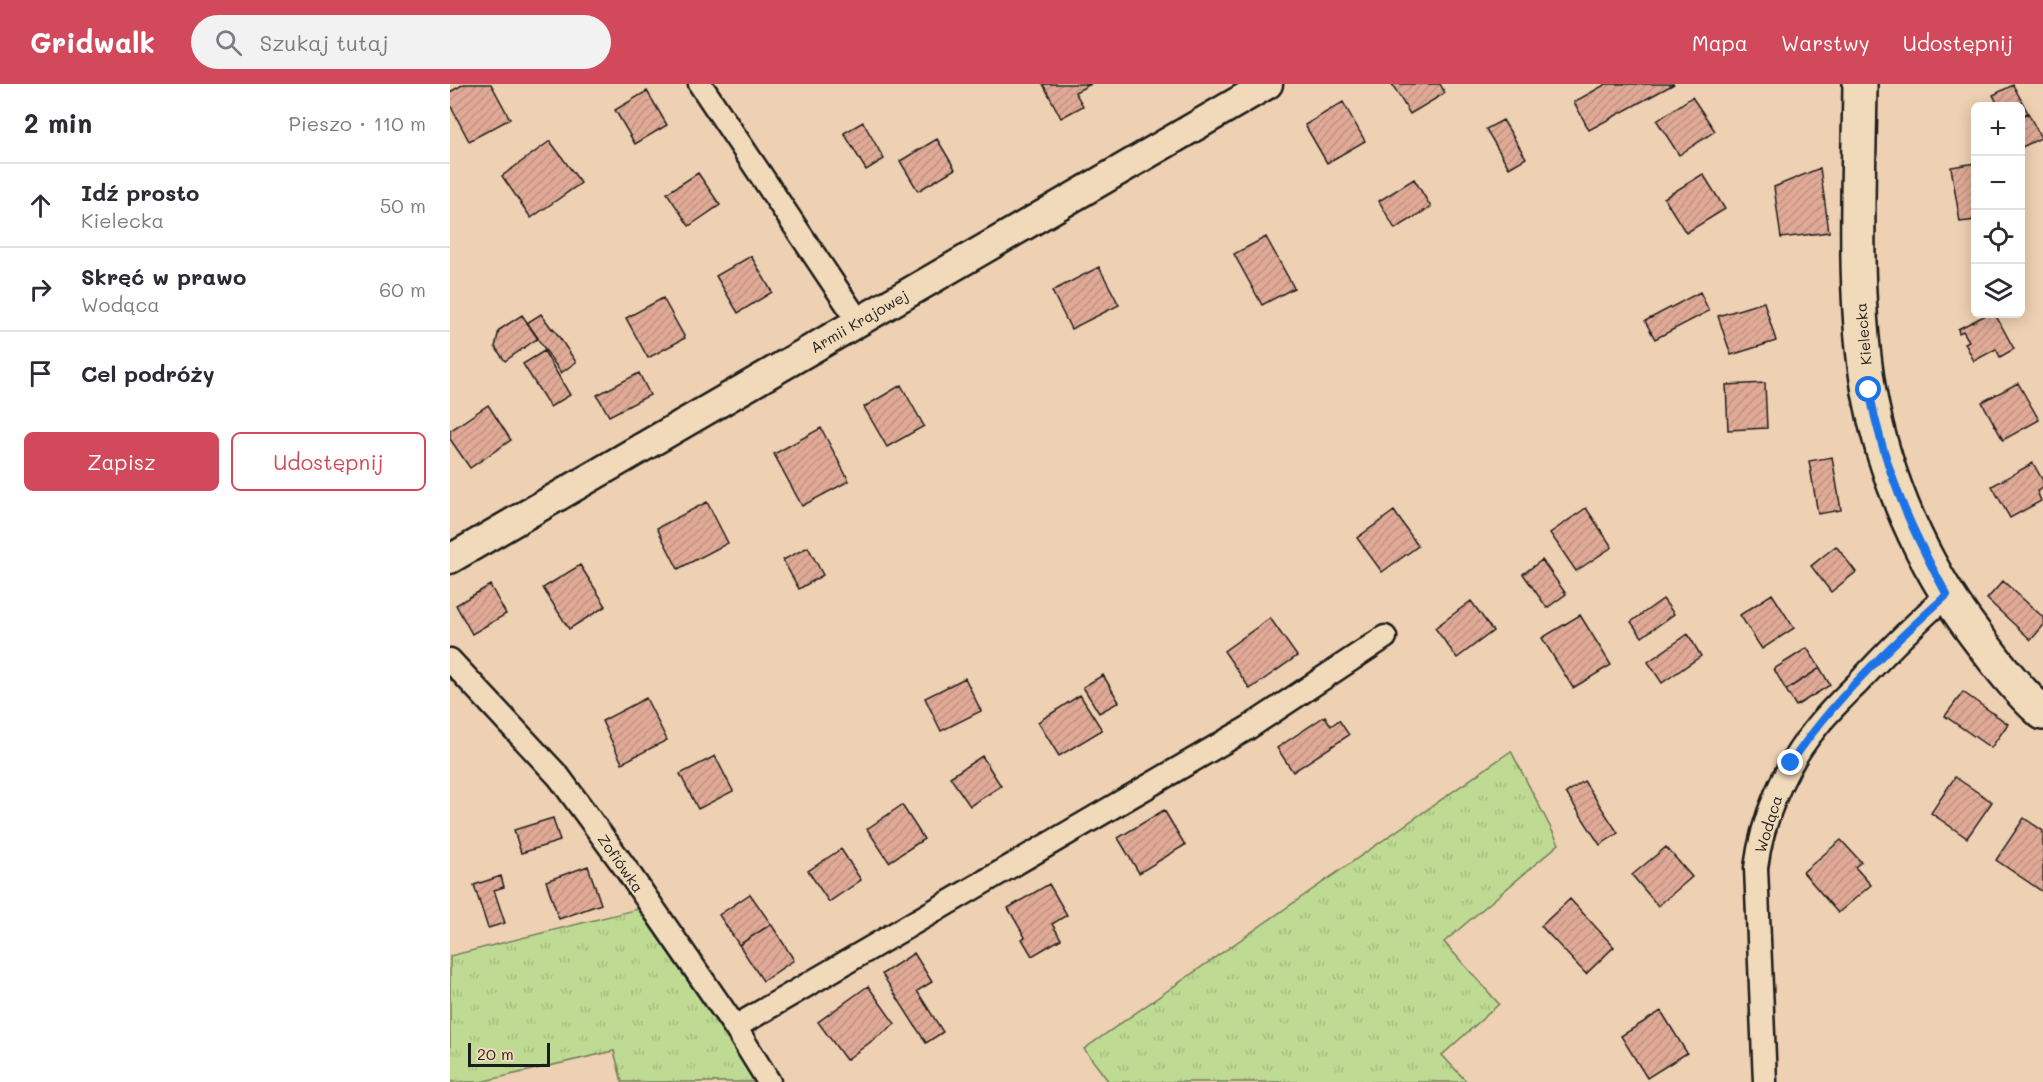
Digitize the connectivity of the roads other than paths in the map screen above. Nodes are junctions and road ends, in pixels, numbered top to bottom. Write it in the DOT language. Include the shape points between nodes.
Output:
graph roads {
  1 [pos="700,84"];
  2 [pos="1268,84"];
  3 [pos="1860,84"];
  4 [pos="859,322"];
  5 [pos="450,560"];
  6 [pos="1947,595"];
  7 [pos="1385,638"];
  8 [pos="450,660"];
  9 [pos="2043,713"];
  10 [pos="735,1027"];
  11 [pos="770,1082"];
  12 [pos="1765,1082"];
  1 -- 4 [label="street"];
  2 -- 4 [label="street, Armii Krajowej"];
  3 -- 6 [label="main road, Kielecka" via="1860,295 1869,390 1892,479 1912,529"];
  4 -- 5 [label="street, Armii Krajowej"];
  6 -- 9 [label="main road, Kielecka" via="1985,647"];
  6 -- 12 [label="street, Wodąca" via="1904,633 1815,728 1791,763 1771,811 1756,867"];
  7 -- 10 [label="street" via="1248,728"];
  8 -- 10 [label="street, Zofiówka" via="559,777"];
  10 -- 11 [label="street, Zofiówka"];
}
